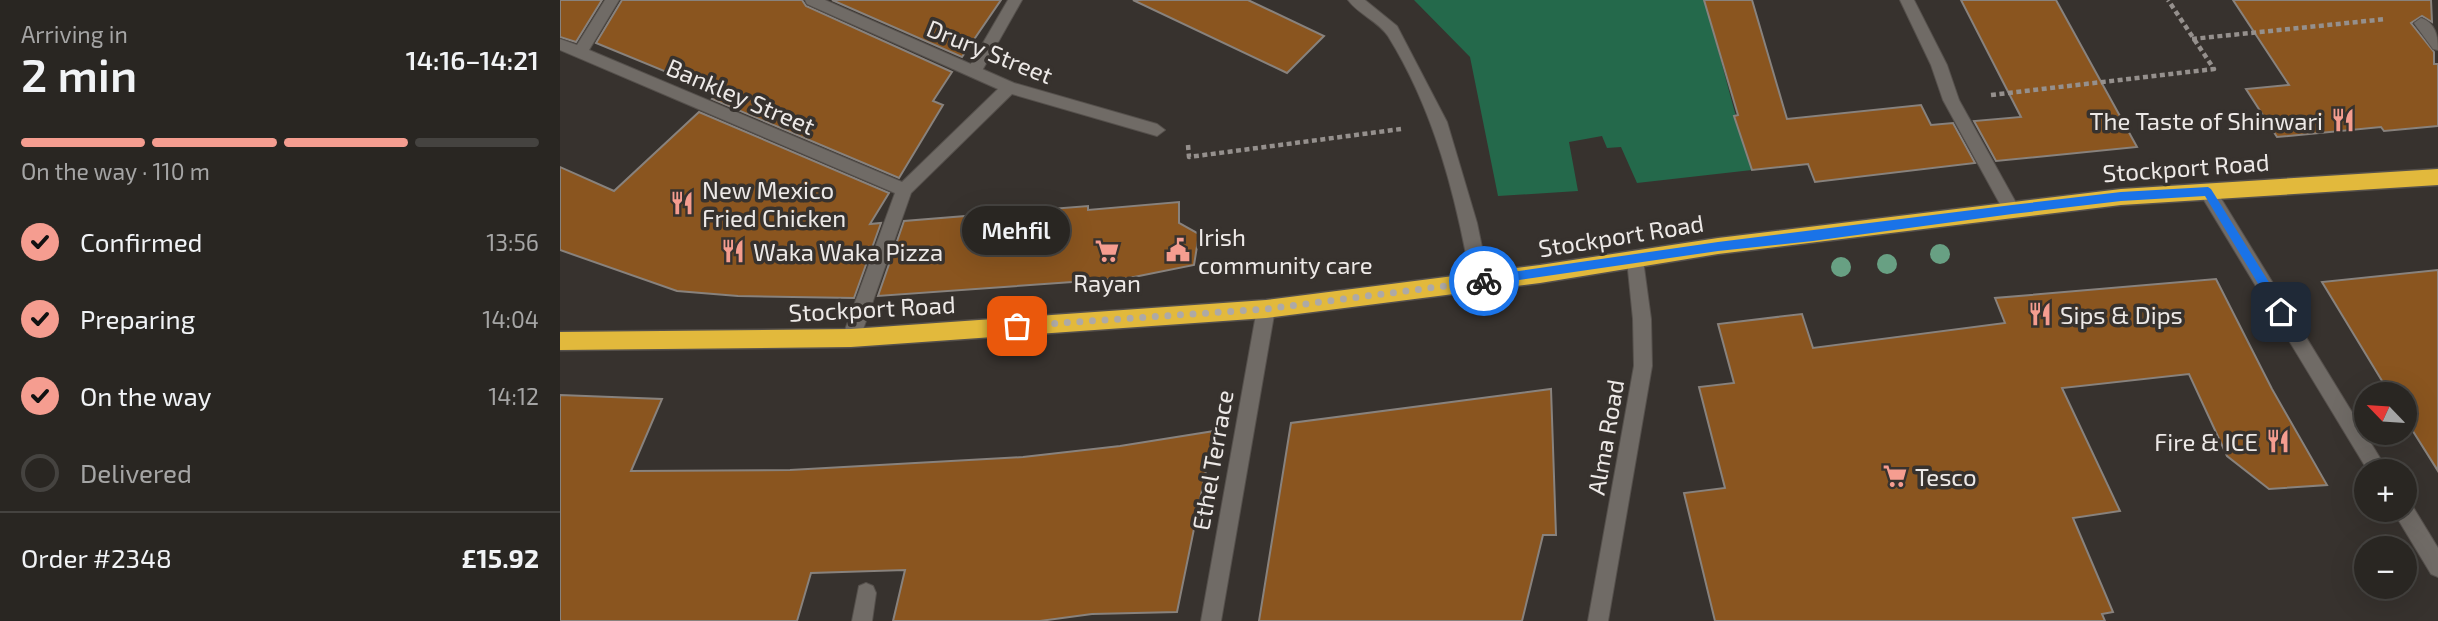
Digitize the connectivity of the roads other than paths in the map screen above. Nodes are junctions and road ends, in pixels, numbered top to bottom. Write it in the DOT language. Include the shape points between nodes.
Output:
graph roads {
  1 [pos="612,0"];
  2 [pos="812,0"];
  3 [pos="1014,0"];
  4 [pos="1355,0"];
  5 [pos="1907,0"];
  6 [pos="2421,23"];
  7 [pos="560,44"];
  8 [pos="2438,45"];
  9 [pos="580,53"];
  10 [pos="974,72"];
  11 [pos="1009,87"];
  12 [pos="1157,130"];
  13 [pos="2438,177"];
  14 [pos="904,190"];
  15 [pos="2208,192"];
  16 [pos="2012,210"];
  17 [pos="1635,260"];
  18 [pos="1480,281"];
  19 [pos="1266,309"];
  20 [pos="851,338"];
  21 [pos="560,341"];
  22 [pos="2372,459"];
  23 [pos="2411,522"];
  24 [pos="2438,567"];
  25 [pos="866,593"];
  26 [pos="862,621"];
  27 [pos="1211,621"];
  28 [pos="1598,621"];
  1 -- 9 [label="street"];
  2 -- 10 [label="street, Drury Street"];
  3 -- 10 [label="street"];
  4 -- 18 [label="street" via="1392,30 1439,122 1469,223"];
  5 -- 16 [label="street" via="1951,100"];
  6 -- 8 [label="street"];
  7 -- 9 [label="street, Bankley Street"];
  9 -- 14 [label="street, Bankley Street"];
  10 -- 11 [label="street, Drury Street"];
  11 -- 12 [label="street, Drury Street"];
  11 -- 14 [label="street"];
  13 -- 15 [label="highway, Stockport Road"];
  14 -- 20 [label="street"];
  15 -- 16 [label="highway, Stockport Road"];
  15 -- 22 [label="street"];
  16 -- 17 [label="highway, Stockport Road"];
  17 -- 18 [label="highway, Stockport Road"];
  17 -- 28 [label="street, Alma Road" via="1643,366"];
  18 -- 19 [label="highway, Stockport Road"];
  19 -- 20 [label="highway, Stockport Road"];
  19 -- 27 [label="street, Ethel Terrace"];
  20 -- 21 [label="highway, Stockport Road"];
  23 -- 24 [label="street"];
  25 -- 26 [label="street"];
}
